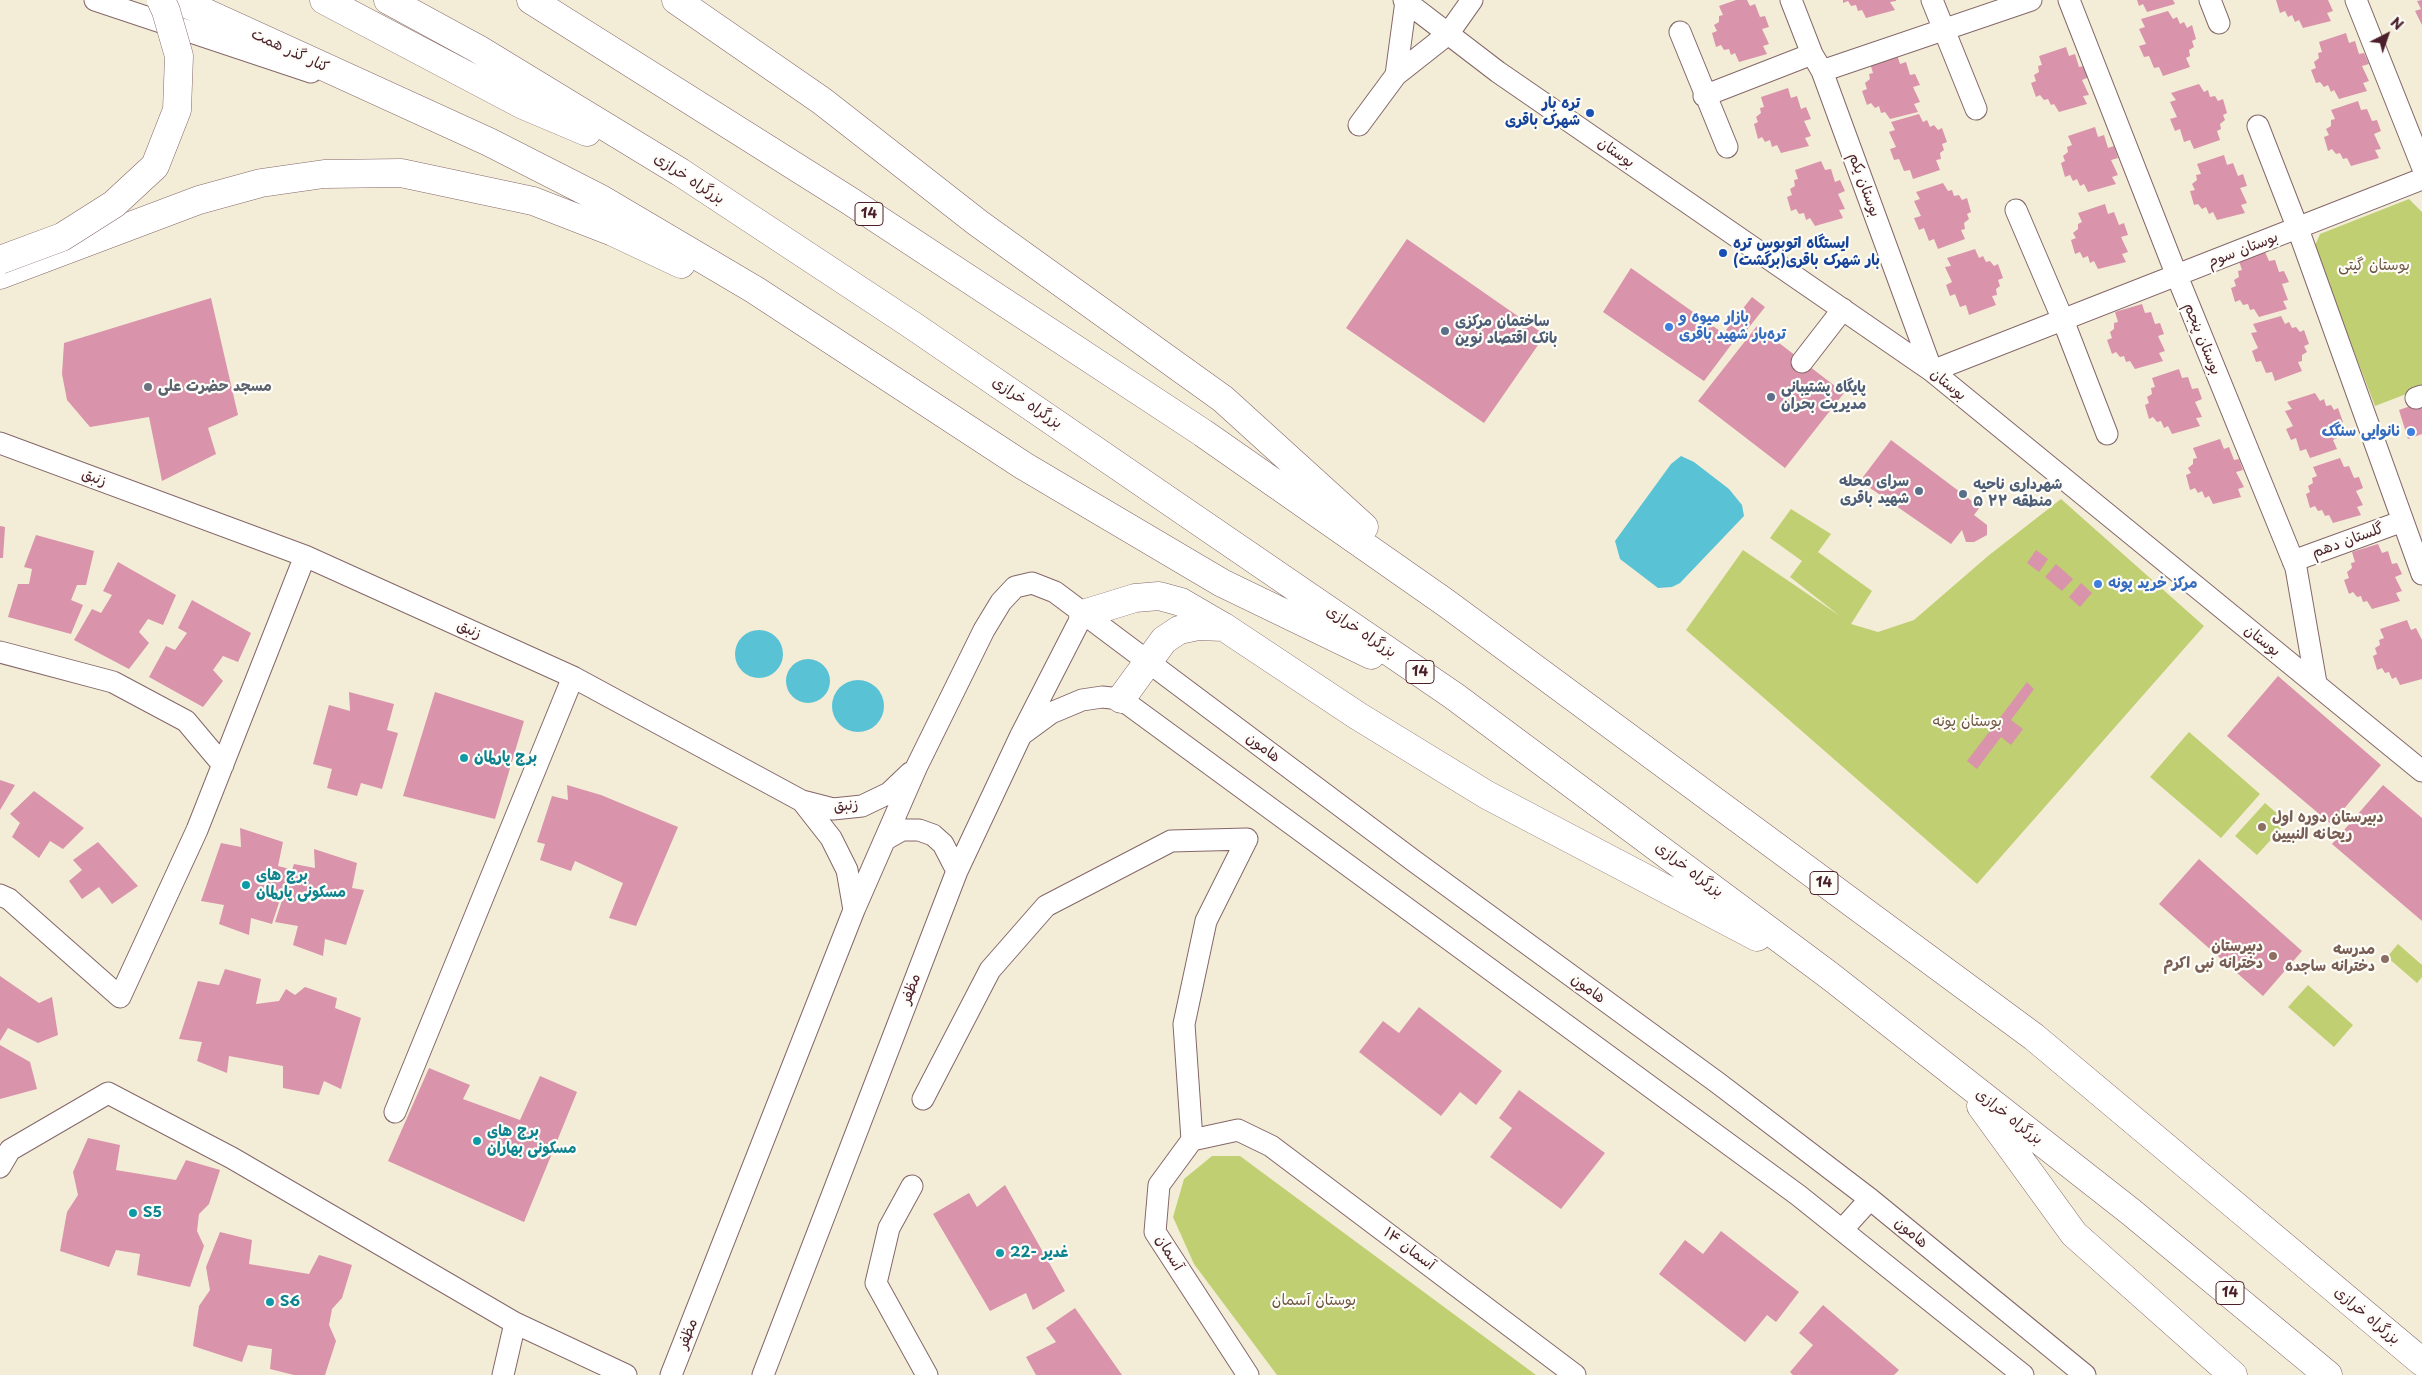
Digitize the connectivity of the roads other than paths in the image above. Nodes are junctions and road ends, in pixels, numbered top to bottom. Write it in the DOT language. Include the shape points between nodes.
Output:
graph roads {
  1 [pos="95,0"];
  2 [pos="161,0"];
  3 [pos="178,0"];
  4 [pos="324,0"];
  5 [pos="388,0"];
  6 [pos="532,0"];
  7 [pos="676,0"];
  8 [pos="1406,0"];
  9 [pos="1472,0"];
  10 [pos="1792,0"];
  11 [pos="1932,0"];
  12 [pos="2031,0"];
  13 [pos="2069,0"];
  14 [pos="2210,0"];
  15 [pos="2356,0"];
  16 [pos="2219,23"];
  17 [pos="1943,30"];
  18 [pos="1680,32"];
  19 [pos="1448,34"];
  20 [pos="1817,62"];
  21 [pos="1396,75"];
  22 [pos="1704,96"];
  23 [pos="402,103"];
  24 [pos="1976,109"];
  25 [pos="1360,125"];
  26 [pos="2258,126"];
  27 [pos="1726,148"];
  28 [pos="2422,166"];
  29 [pos="680,172"];
  30 [pos="2422,179"];
  31 [pos="2016,210"];
  32 [pos="2298,229"];
  33 [pos="0,260"];
  34 [pos="0,275"];
  35 [pos="2177,276"];
  36 [pos="1843,310"];
  37 [pos="2063,320"];
  38 [pos="842,346"];
  39 [pos="1802,362"];
  40 [pos="1932,371"];
  41 [pos="2108,434"];
  42 [pos="0,443"];
  43 [pos="2403,521"];
  44 [pos="305,556"];
  45 [pos="2293,561"];
  46 [pos="2422,574"];
  47 [pos="1446,602"];
  48 [pos="1083,614"];
  49 [pos="1224,627"];
  50 [pos="984,630"];
  51 [pos="0,652"];
  52 [pos="1148,662"];
  53 [pos="573,677"];
  54 [pos="2316,682"];
  55 [pos="1454,696"];
  56 [pos="1121,698"];
  57 [pos="1021,735"];
  58 [pos="223,765"];
  59 [pos="917,766"];
  60 [pos="2422,771"];
  61 [pos="802,801"];
  62 [pos="886,839"];
  63 [pos="957,871"];
  64 [pos="0,895"];
  65 [pos="854,910"];
  66 [pos="1830,976"];
  67 [pos="1961,1079"];
  68 [pos="923,1099"];
  69 [pos="395,1112"];
  70 [pos="1192,1140"];
  71 [pos="0,1167"];
  72 [pos="912,1186"];
  73 [pos="1870,1199"];
  74 [pos="1843,1229"];
  75 [pos="515,1323"];
  76 [pos="773,1344"];
  77 [pos="2422,1362"];
  78 [pos="503,1375"];
  79 [pos="626,1375"];
  80 [pos="671,1375"];
  81 [pos="763,1375"];
  82 [pos="770,1375"];
  83 [pos="927,1375"];
  84 [pos="1248,1375"];
  85 [pos="1575,1375"];
  86 [pos="2023,1375"];
  87 [pos="2085,1375"];
  88 [pos="2233,1375"];
  89 [pos="2328,1375"];
  1 -- 23 [label="street"];
  2 -- 33 [label="highway, bridge" via="179,56 177,110 155,166 114,204 62,237"];
  3 -- 23 [label="highway, کنار گذر همت"];
  4 -- 29 [label="highway" via="523,105"];
  5 -- 29 [label="highway, بزرگراه خرازی / 14" via="478,49"];
  6 -- 47 [label="highway, بزرگراه خرازی / 14" via="850,201 1203,433"];
  7 -- 47 [label="highway" via="822,101 978,223 1223,399"];
  8 -- 19 [label="street, بوستان"];
  8 -- 21 [label="street"];
  9 -- 19 [label="street"];
  10 -- 20 [label="street, بوستان یکم"];
  11 -- 17 [label="street"];
  12 -- 17 [label="street"];
  13 -- 35 [label="street, بوستان پنجم"];
  14 -- 16 [label="street"];
  15 -- 28 [label="street"];
  17 -- 20 [label="street"];
  17 -- 24 [label="street"];
  18 -- 22 [label="street"];
  19 -- 21 [label="street"];
  19 -- 36 [label="street, بوستان" via="1498,72"];
  20 -- 22 [label="street"];
  20 -- 40 [label="street, بوستان یکم"];
  21 -- 25 [label="street"];
  22 -- 27 [label="street"];
  23 -- 38 [label="highway, کنار گذر همت" via="489,142 601,199"];
  26 -- 32 [label="street"];
  29 -- 55 [label="highway, بزرگراه خرازی / 14" via="912,325"];
  30 -- 32 [label="street, بوستان سوم"];
  31 -- 37 [label="street"];
  32 -- 35 [label="street, بوستان سوم"];
  32 -- 43 [label="street"];
  34 -- 38 [label="highway" via="199,200 261,183 324,174 401,173 533,201 688,267"];
  35 -- 37 [label="street, بوستان سوم"];
  35 -- 45 [label="street, بوستان پنجم"];
  36 -- 39 [label="street"];
  36 -- 40 [label="street, بوستان"];
  37 -- 40 [label="street, بوستان سوم"];
  37 -- 41 [label="street"];
  38 -- 55 [label="highway" via="1024,466 1222,583"];
  40 -- 54 [label="street, بوستان"];
  42 -- 44 [label="street, زنبق"];
  43 -- 45 [label="street, گلستان دهم"];
  43 -- 46 [label="street"];
  44 -- 53 [label="street, زنبق"];
  44 -- 58 [label="street"];
  45 -- 54 [label="street, بوستان پنجم"];
  47 -- 77 [label="highway, بزرگراه خرازی / 14" via="2034,1037"];
  48 -- 49 [label="highway" via="1135,598 1159,596 1181,602"];
  48 -- 50 [label="street, هامون" via="1055,592 1032,583 1015,587 1001,602"];
  48 -- 52 [label="street, هامون"];
  48 -- 57 [label="street, مظفر"];
  49 -- 52 [label="highway" via="1198,626 1179,630 1164,640"];
  49 -- 66 [label="highway" via="1358,716 1487,794"];
  50 -- 59 [label="street, مظفر"];
  51 -- 58 [label="street" via="113,682 186,721"];
  52 -- 56 [label="highway"];
  52 -- 73 [label="street, هامون"];
  53 -- 61 [label="street, زنبق"];
  53 -- 69 [label="street"];
  54 -- 60 [label="street, بوستان"];
  55 -- 66 [label="highway, بزرگراه خرازی / 14"];
  56 -- 57 [label="street" via="1082,700 1051,713"];
  56 -- 74 [label="street"];
  57 -- 63 [label="street, مظفر"];
  58 -- 64 [label="street" via="197,830 120,997 9,899"];
  59 -- 61 [label="street, زنبق" via="889,793 862,806 832,809"];
  59 -- 62 [label="street, مظفر"];
  61 -- 65 [label="street" via="831,838 847,870"];
  62 -- 63 [label="street" via="902,830 934,835 943,844"];
  62 -- 65 [label="street, مظفر"];
  63 -- 76 [label="street, مظفر"];
  65 -- 80 [label="street, مظفر"];
  66 -- 67 [label="highway, بزرگراه خرازی / 14"];
  67 -- 88 [label="highway" via="2074,1234"];
  67 -- 89 [label="highway, بزرگراه خرازی / 14" via="2131,1212"];
  68 -- 70 [label="street" via="990,970 1046,906 1171,841 1246,839 1206,921 1184,1024"];
  70 -- 84 [label="street, آسمان" via="1159,1185 1155,1232"];
  70 -- 85 [label="street, آسمان ۱۴" via="1238,1130 1271,1146"];
  71 -- 75 [label="street" via="10,1150 108,1093 232,1158"];
  72 -- 83 [label="street" via="889,1228 876,1283"];
  73 -- 74 [label="street"];
  73 -- 87 [label="street, هامون"];
  74 -- 86 [label="street"];
  75 -- 78 [label="street"];
  75 -- 79 [label="street"];
  76 -- 81 [label="street, مظفر"];
  76 -- 82 [label="street"];
}
